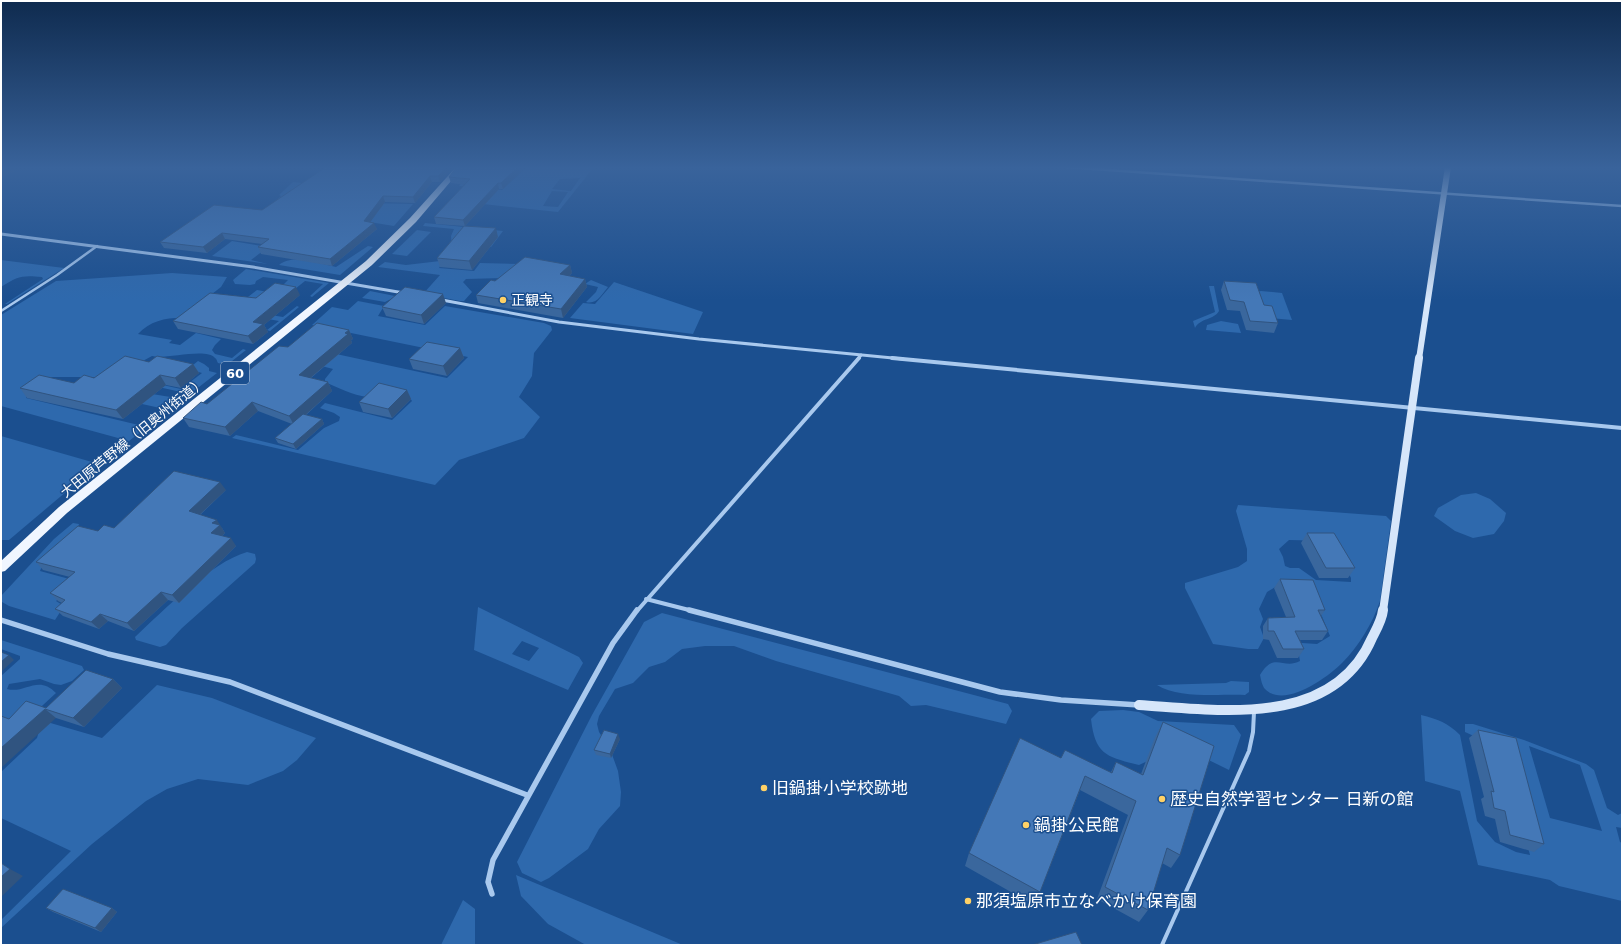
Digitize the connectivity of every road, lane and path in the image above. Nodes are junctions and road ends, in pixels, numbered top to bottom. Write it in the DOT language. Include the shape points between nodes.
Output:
graph roads {
  1 [pos="419,211"];
  2 [pos="1442,211"];
  3 [pos="1,234"];
  4 [pos="96,246"];
  5 [pos="348,281"];
  6 [pos="410,294"];
  7 [pos="440,300"];
  8 [pos="1,311"];
  9 [pos="862,355"];
  10 [pos="1410,409"];
  11 [pos="1622,428"];
  12 [pos="1,568"];
  13 [pos="646,599"];
  14 [pos="1,620"];
  15 [pos="1139,705"];
  16 [pos="1254,710"];
  17 [pos="527,796"];
  18 [pos="492,894"];
  19 [pos="1162,945"];
  1 -- 5 [label="main road, 大田原芦野線（旧奥州街道） / 60" via="390,243"];
  2 -- 10 [label="street"];
  3 -- 4 [label="street"];
  4 -- 5 [label="street"];
  4 -- 8 [label="lane"];
  5 -- 6 [label="street"];
  5 -- 12 [label="main road, 大田原芦野線（旧奥州街道） / 60" via="63,510"];
  7 -- 9 [label="street" via="559,322"];
  9 -- 10 [label="street"];
  9 -- 13 [label="street"];
  10 -- 11 [label="street"];
  10 -- 16 [label="street" via="1383,613 1367,650 1351,671 1327,690 1275,708"];
  13 -- 15 [label="street" via="1000,692 1061,700"];
  13 -- 17 [label="street" via="613,643"];
  14 -- 17 [label="street" via="108,654 230,682"];
  15 -- 16 [label="street"];
  16 -- 19 [label="lane" via="1249,751"];
  17 -- 18 [label="street" via="492,860 488,882"];
}
